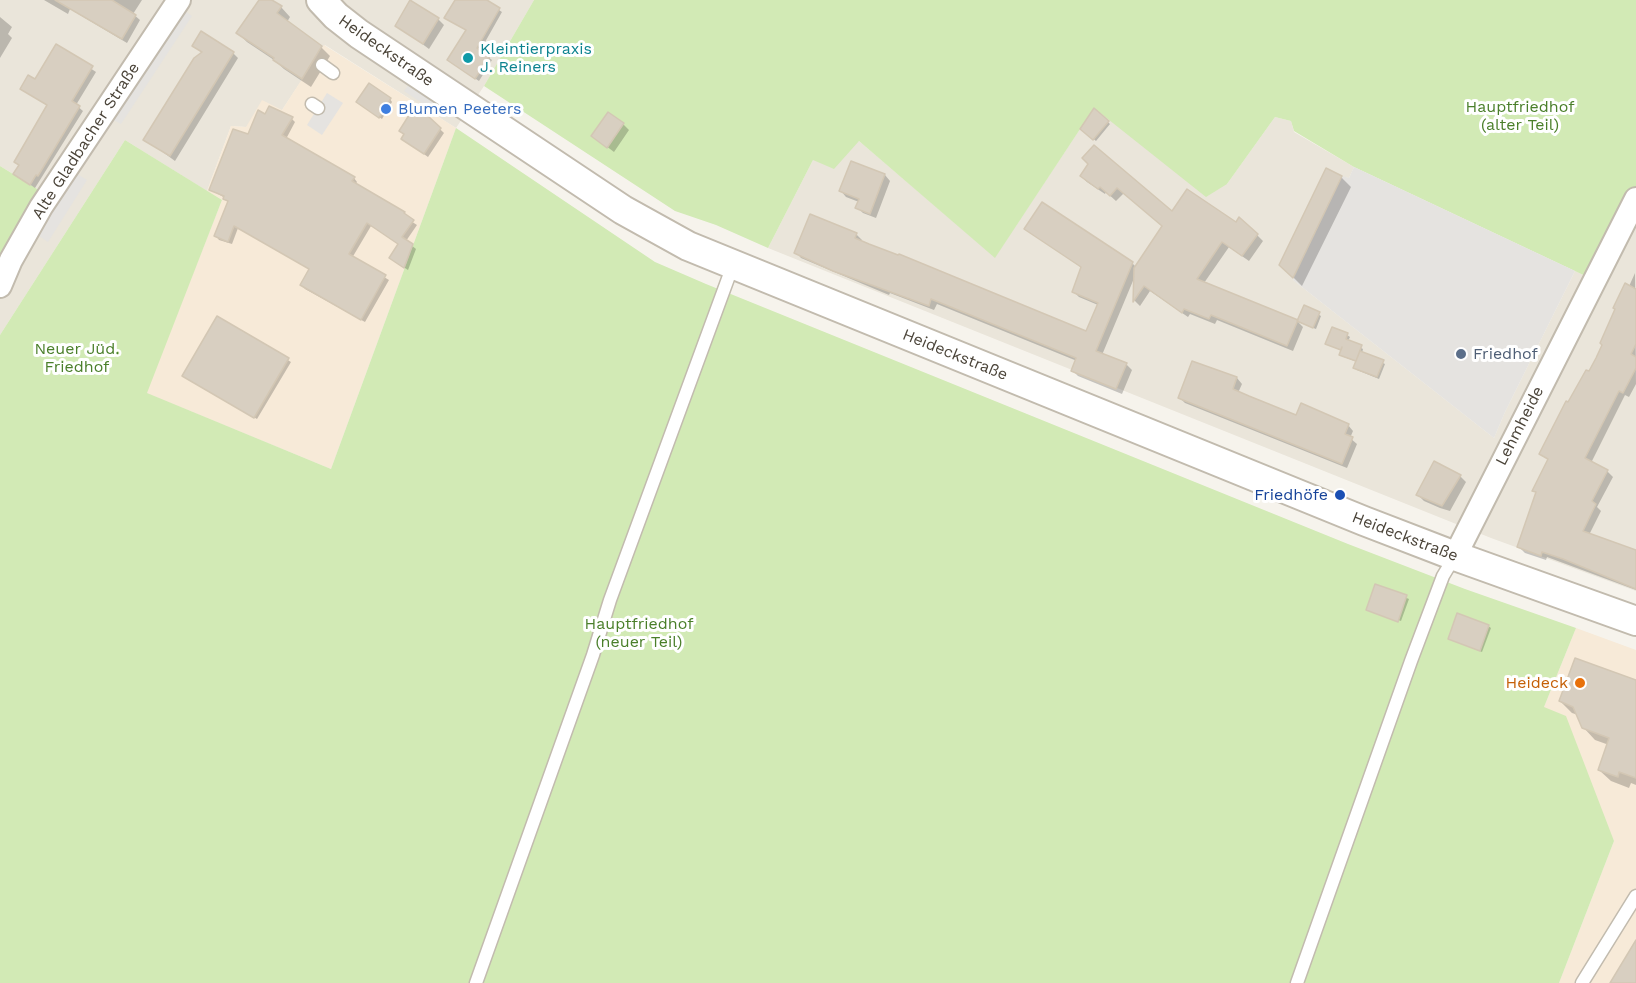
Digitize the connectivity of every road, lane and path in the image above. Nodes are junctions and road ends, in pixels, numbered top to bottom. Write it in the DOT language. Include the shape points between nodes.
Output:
graph roads {
  1 [pos="179,0"];
  2 [pos="321,0"];
  3 [pos="322,65"];
  4 [pos="333,73"];
  5 [pos="1636,199"];
  6 [pos="1628,236"];
  7 [pos="733,265"];
  8 [pos="0,285"];
  9 [pos="1455,556"];
  10 [pos="1636,621"];
  11 [pos="1636,896"];
  12 [pos="476,983"];
  13 [pos="1297,983"];
  14 [pos="1582,983"];
  1 -- 8 [label="street, Alte Gladbacher Straße" via="41,207"];
  2 -- 7 [label="street, Heideckstraße" via="359,34 623,210 667,236"];
  3 -- 4 [label="lane"];
  5 -- 6 [label="street, Lehmheide"];
  6 -- 9 [label="street, Lehmheide"];
  7 -- 9 [label="street, Heideckstraße"];
  7 -- 12 [label="lane"];
  9 -- 10 [label="street, Heideckstraße"];
  9 -- 13 [label="lane" via="1443,576 1411,661"];
  11 -- 14 [label="lane"];
}
